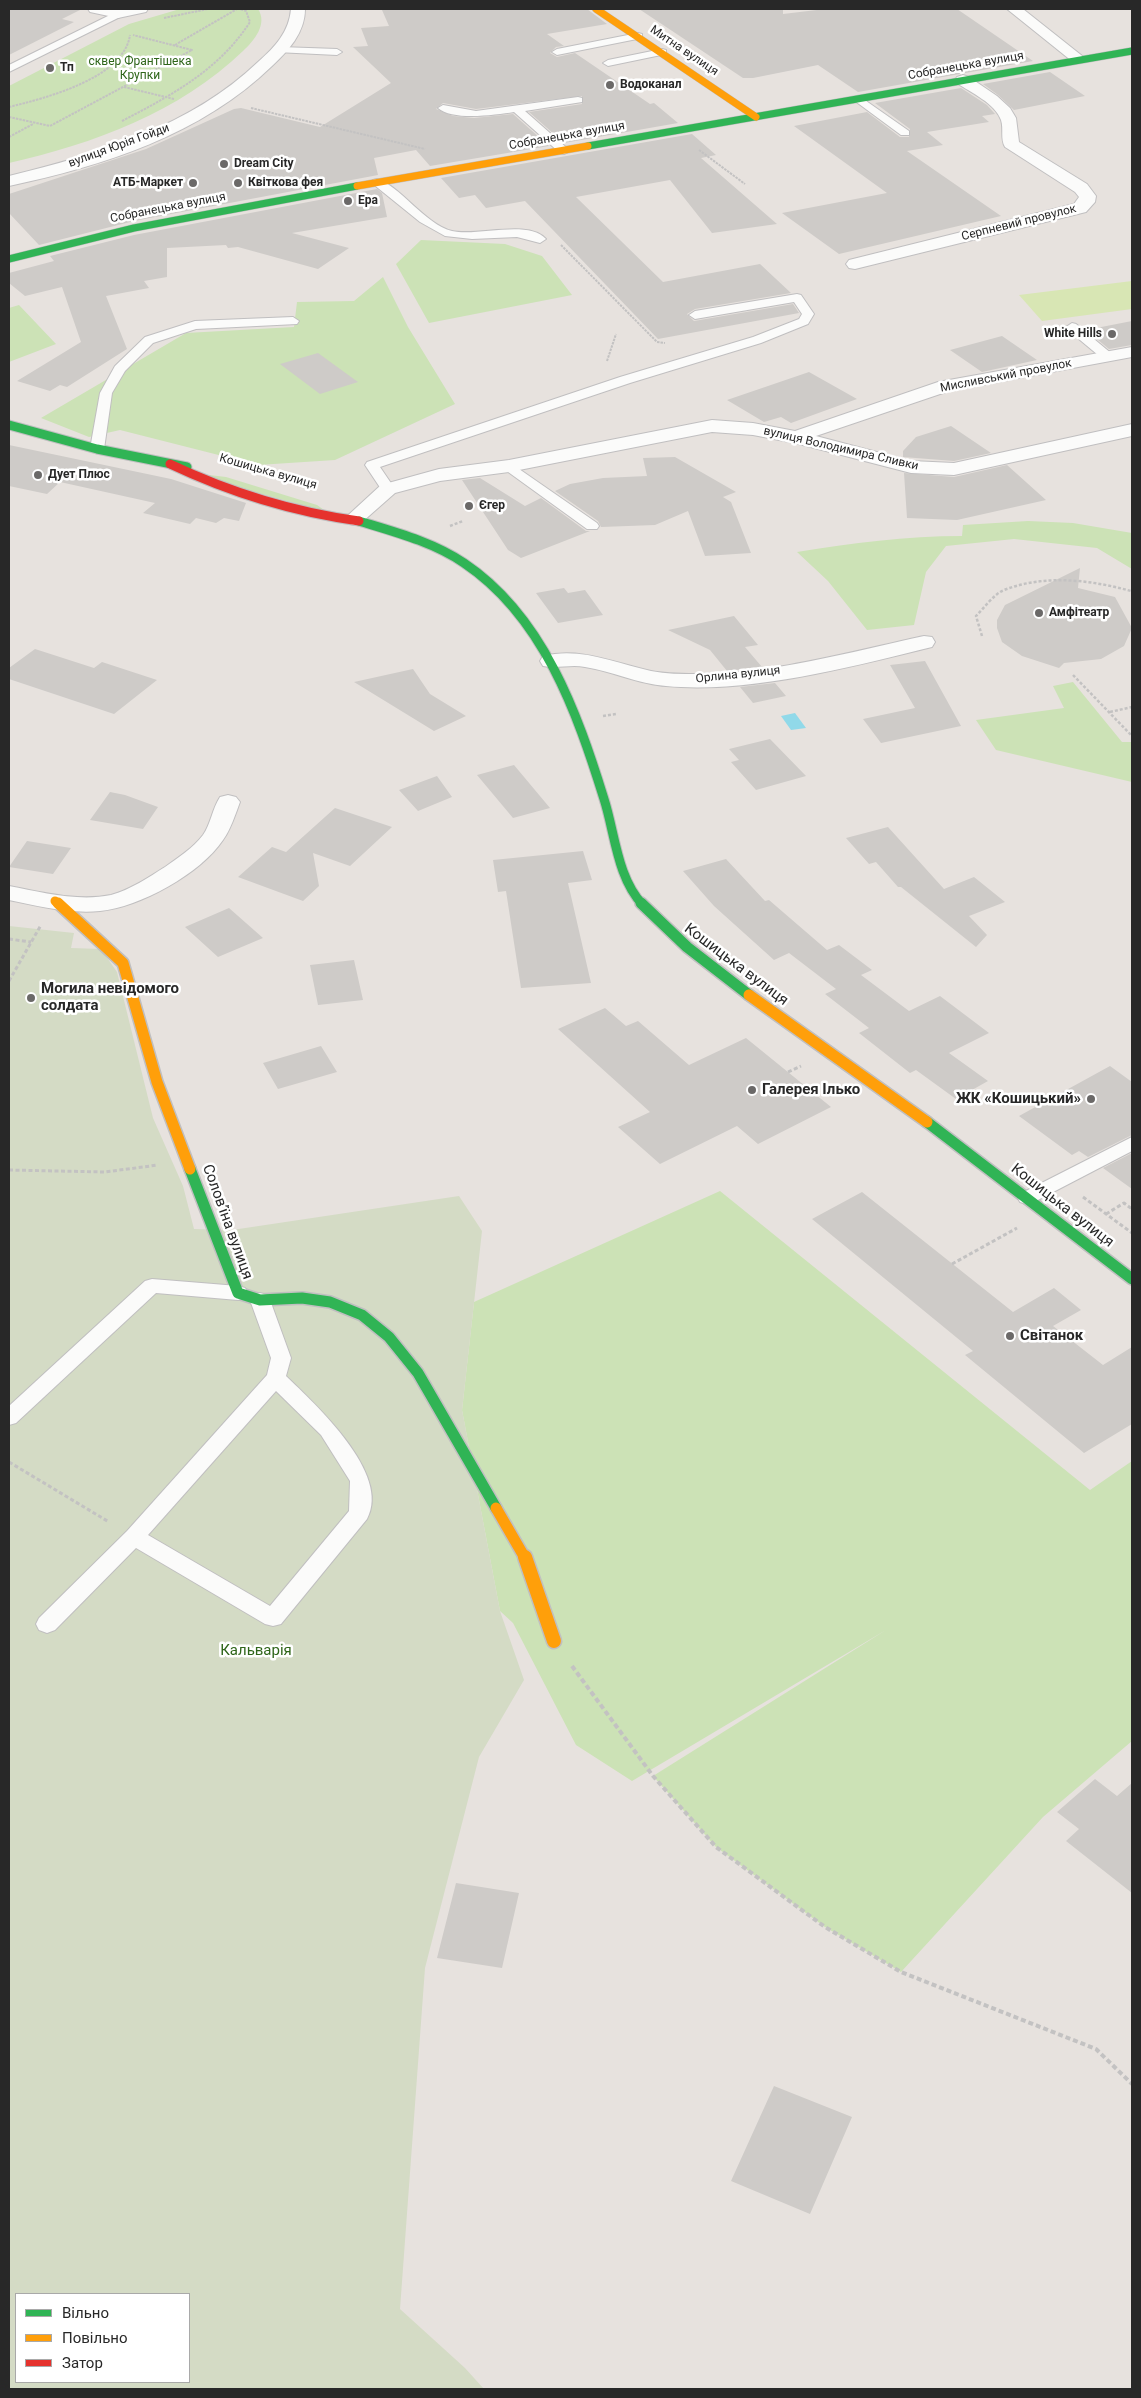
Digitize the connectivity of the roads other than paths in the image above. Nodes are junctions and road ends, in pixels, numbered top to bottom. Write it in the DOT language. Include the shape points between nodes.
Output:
graph roads {
  1 [pos="95,9"];
  2 [pos="141,9"];
  3 [pos="298,9"];
  4 [pos="596,9"];
  5 [pos="1014,9"];
  6 [pos="118,14"];
  7 [pos="638,36"];
  8 [pos="280,50"];
  9 [pos="1132,51"];
  10 [pos="337,52"];
  11 [pos="557,52"];
  12 [pos="662,52"];
  13 [pos="1078,59"];
  14 [pos="608,63"];
  15 [pos="9,69"];
  16 [pos="963,80"];
  17 [pos="859,99"];
  18 [pos="578,100"];
  19 [pos="443,108"];
  20 [pos="517,109"];
  21 [pos="756,117"];
  22 [pos="905,132"];
  23 [pos="564,151"];
  24 [pos="9,181"];
  25 [pos="377,182"];
  26 [pos="540,239"];
  27 [pos="10,257"];
  28 [pos="855,264"];
  29 [pos="695,315"];
  30 [pos="293,321"];
  31 [pos="1072,327"];
  32 [pos="1132,352"];
  33 [pos="1108,357"];
  34 [pos="9,425"];
  35 [pos="1132,430"];
  36 [pos="796,437"];
  37 [pos="97,449"];
  38 [pos="170,464"];
  39 [pos="509,466"];
  40 [pos="212,470"];
  41 [pos="388,489"];
  42 [pos="324,502"];
  43 [pos="354,519"];
  44 [pos="592,526"];
  45 [pos="924,642"];
  46 [pos="551,661"];
  47 [pos="228,802"];
  48 [pos="9,893"];
  49 [pos="55,901"];
  50 [pos="1132,1143"];
  51 [pos="1027,1198"];
  52 [pos="1132,1279"];
  53 [pos="238,1293"];
  54 [pos="260,1300"];
  55 [pos="276,1378"];
  56 [pos="9,1418"];
  57 [pos="134,1537"];
  58 [pos="48,1624"];
  59 [pos="554,1641"];
  1 -- 6 [label="street"];
  2 -- 6 [label="street"];
  3 -- 8 [label="street, вулиця Юрія Гойди" via="292,33"];
  4 -- 7 [label="street, Митна вулиця"];
  5 -- 13 [label="street"];
  6 -- 15 [label="lane"];
  7 -- 11 [label="lane"];
  7 -- 12 [label="street, Митна вулиця"];
  8 -- 10 [label="lane"];
  8 -- 24 [label="street, вулиця Юрія Гойди" via="261,70 219,101 169,128 74,163"];
  9 -- 13 [label="street, Собранецька вулиця"];
  12 -- 14 [label="lane"];
  12 -- 21 [label="street, Митна вулиця"];
  13 -- 16 [label="street, Собранецька вулиця"];
  16 -- 17 [label="street, Собранецька вулиця"];
  16 -- 28 [label="street, Серпневий провулок" via="1005,110 1011,144 1081,188 1088,196 1087,202 1080,208"];
  17 -- 21 [label="street, Собранецька вулиця"];
  17 -- 22 [label="lane"];
  18 -- 20 [label="lane"];
  19 -- 20 [label="lane" via="476,114"];
  20 -- 23 [label="lane"];
  21 -- 23 [label="street, Собранецька вулиця"];
  23 -- 25 [label="street, Собранецька вулиця"];
  25 -- 26 [label="lane" via="443,232 462,235 518,232"];
  25 -- 27 [label="street, Собранецька вулиця" via="134,228"];
  29 -- 41 [label="lane" via="797,298 808,314 804,321 757,340 625,380 372,465"];
  30 -- 37 [label="lane" via="195,325 149,340 120,370 106,393"];
  31 -- 33 [label="lane"];
  32 -- 33 [label="street, Мисливський провулок"];
  33 -- 36 [label="street, Мисливський провулок" via="945,386"];
  34 -- 37 [label="street, Кошицька вулиця"];
  35 -- 36 [label="street, вулиця Володимира Сливки" via="954,469 911,467"];
  36 -- 39 [label="street, вулиця Володимира Сливки" via="712,426"];
  37 -- 38 [label="street, Кошицька вулиця"];
  38 -- 40 [label="street, Кошицька вулиця"];
  38 -- 43 [label="street, Кошицька вулиця" via="206,481 316,515"];
  39 -- 41 [label="street, вулиця Володимира Сливки" via="439,475"];
  39 -- 44 [label="lane"];
  41 -- 43 [label="street, вулиця Володимира Сливки"];
  42 -- 43 [label="street, Кошицька вулиця"];
  43 -- 46 [label="street, Кошицька вулиця" via="439,549 465,563 491,583 524,617"];
  45 -- 46 [label="street, Орлина вулиця" via="806,667 694,680 666,680 587,660"];
  46 -- 51 [label="street, Кошицька вулиця" via="594,770 622,868 636,897 670,934 706,964 937,1129"];
  47 -- 49 [label="street" via="214,837 203,849 138,893 112,902"];
  48 -- 49 [label="street"];
  49 -- 53 [label="street, Соловʼїна вулиця" via="123,963 157,1082"];
  50 -- 51 [label="lane"];
  51 -- 52 [label="street, Кошицька вулиця"];
  53 -- 54 [label="street, Соловʼїна вулиця"];
  53 -- 56 [label="lane" via="152,1286"];
  54 -- 55 [label="lane" via="281,1358"];
  54 -- 59 [label="street, Соловʼїна вулиця" via="302,1298 330,1302 362,1315 389,1337 418,1374 525,1557"];
  55 -- 57 [label="lane"];
  55 -- 57 [label="lane" via="328,1430 360,1480 360,1513 273,1618"];
  57 -- 58 [label="lane"];
}
